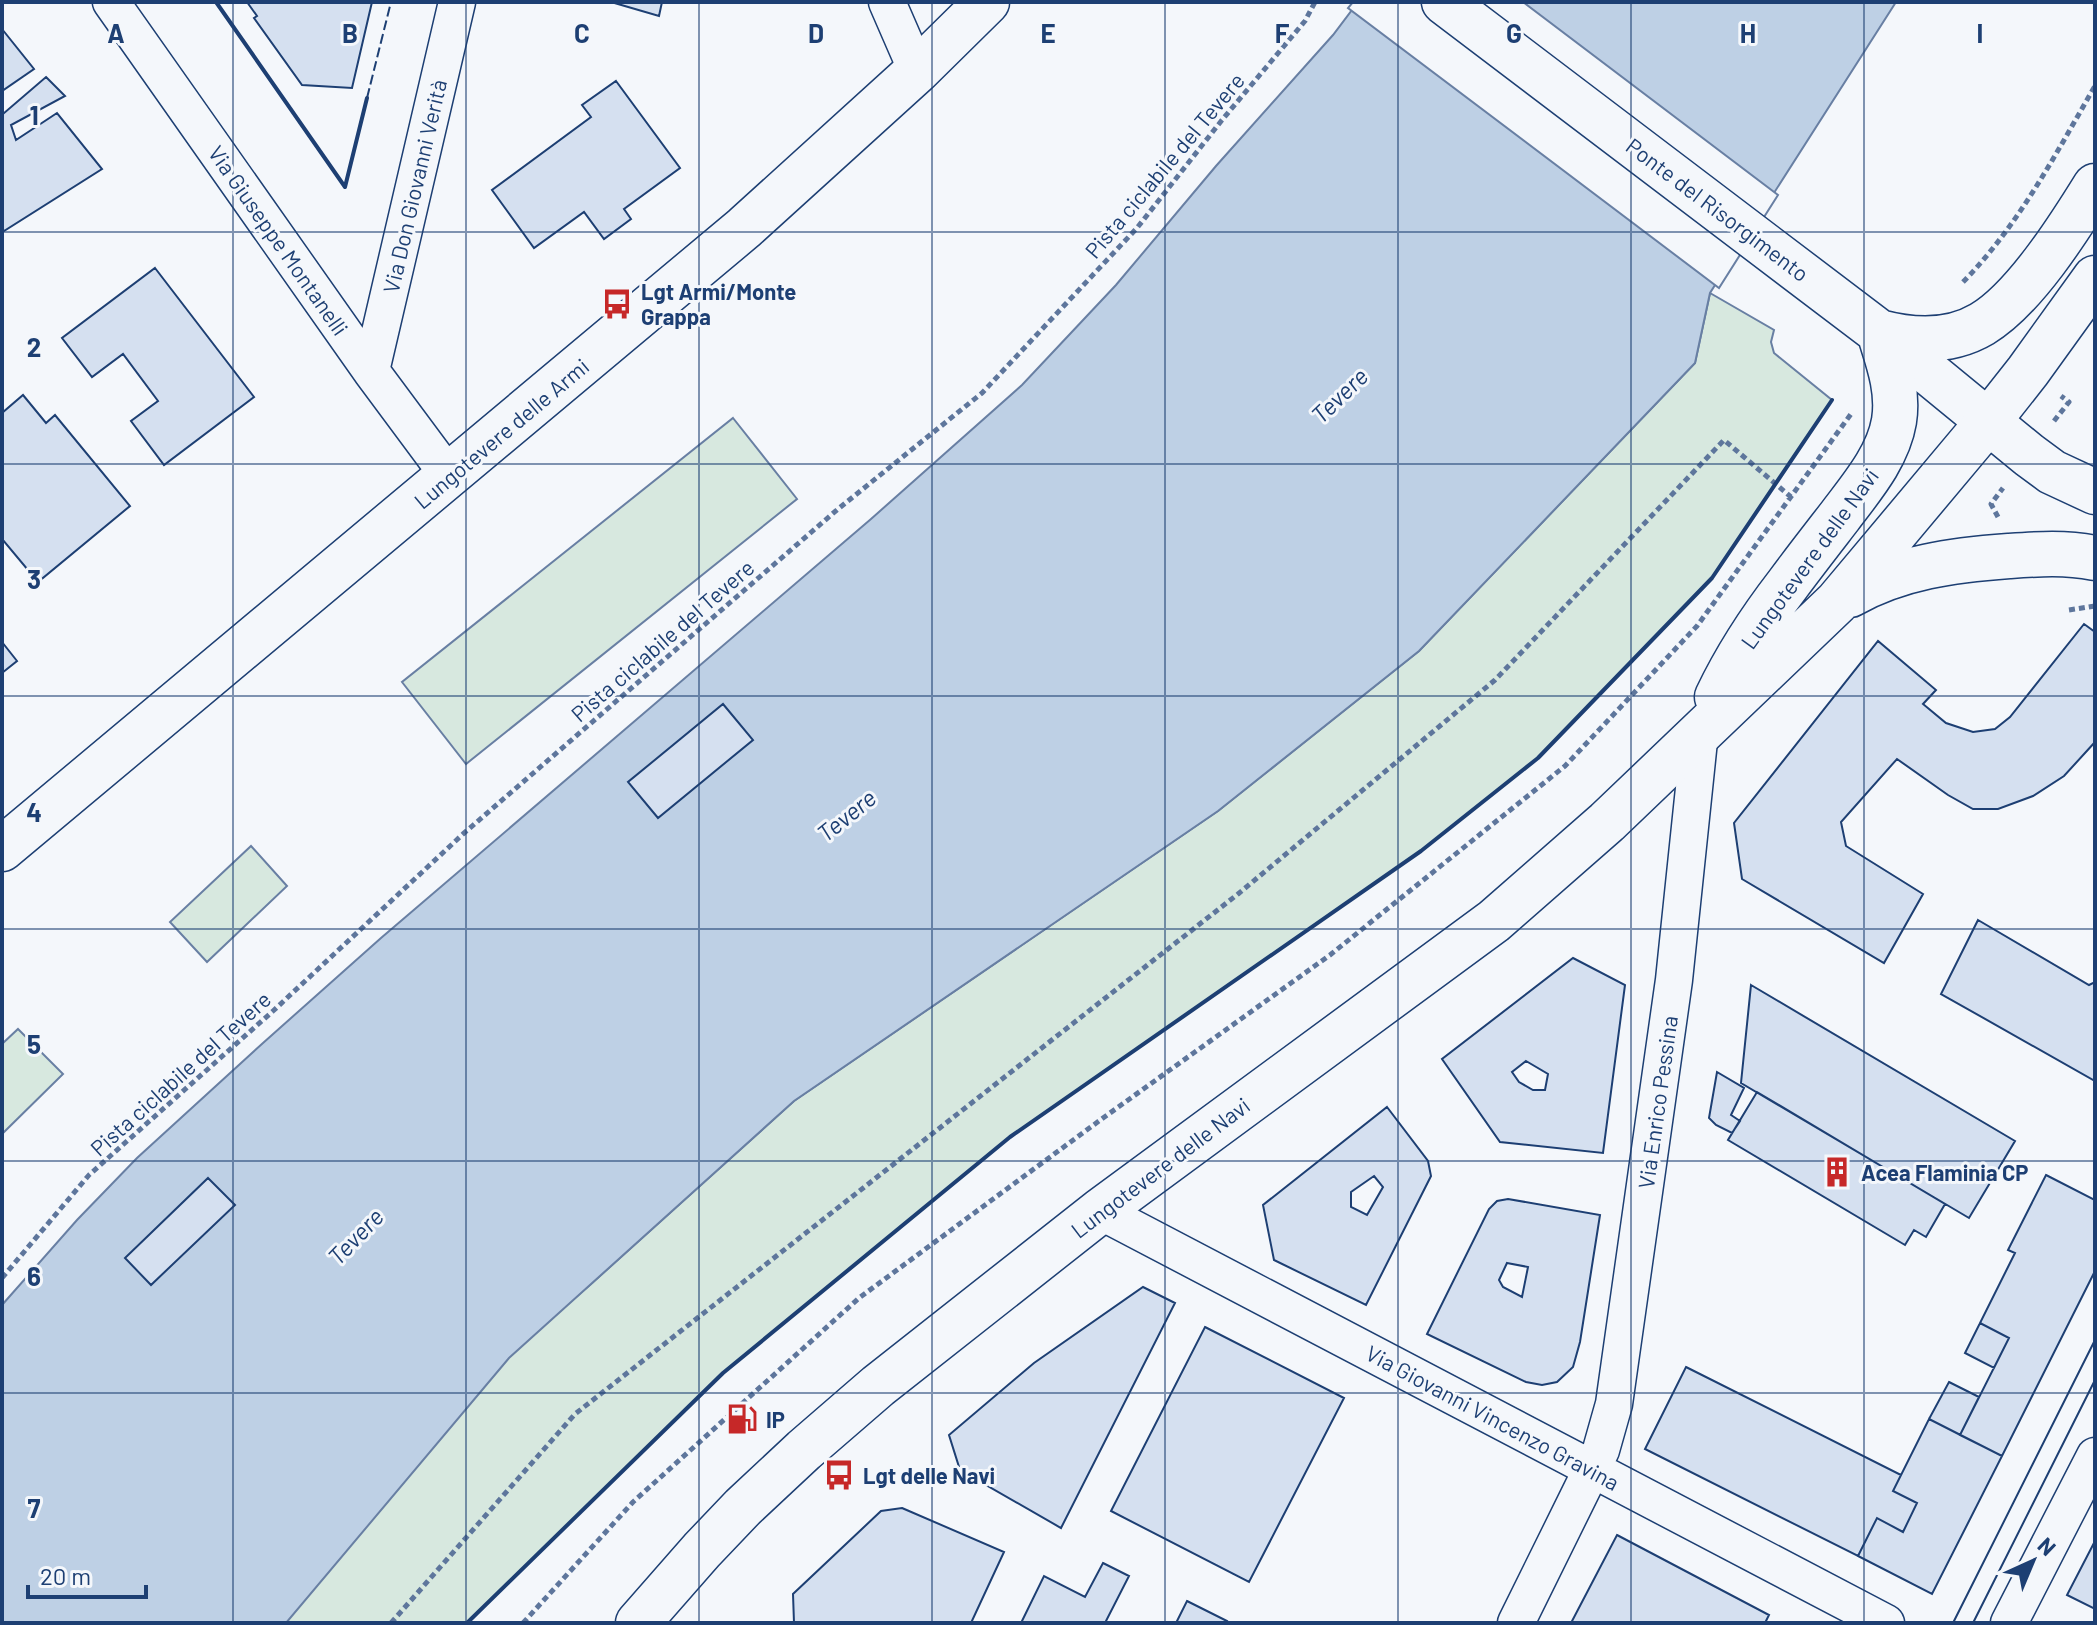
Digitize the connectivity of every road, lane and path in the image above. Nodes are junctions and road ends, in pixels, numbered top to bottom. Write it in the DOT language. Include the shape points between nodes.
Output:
graph roads {
  1 [pos="111,2"];
  2 [pos="457,2"];
  3 [pos="887,2"];
  4 [pos="987,2"];
  5 [pos="1318,2"];
  6 [pos="1444,2"];
  7 [pos="917,71"];
  8 [pos="2095,86"];
  9 [pos="2095,186"];
  10 [pos="2095,278"];
  11 [pos="1957,289"];
  12 [pos="1879,332"];
  13 [pos="371,371"];
  14 [pos="2059,395"];
  15 [pos="1852,411"];
  16 [pos="1987,423"];
  17 [pos="2046,432"];
  18 [pos="449,476"];
  19 [pos="2008,481"];
  20 [pos="2095,492"];
  21 [pos="1791,497"];
  22 [pos="2002,525"];
  23 [pos="2095,558"];
  24 [pos="1837,602"];
  25 [pos="2095,606"];
  26 [pos="2069,610"];
  27 [pos="1700,731"];
  28 [pos="2,849"];
  29 [pos="1100,1211"];
  30 [pos="2,1278"];
  31 [pos="2095,1456"];
  32 [pos="1592,1469"];
  33 [pos="642,1622"];
  34 [pos="391,1623"];
  35 [pos="523,1623"];
  36 [pos="1516,1623"];
  37 [pos="1886,1623"];
  38 [pos="2009,1623"];
  1 -- 13 [label="street, Via Giuseppe Montanelli"];
  2 -- 13 [label="street, Via Don Giovanni Verità"];
  3 -- 7 [label="street"];
  4 -- 7 [label="main road, Lungotevere delle Armi"];
  5 -- 30 [label="path, Pista ciclabile del Tevere" via="1137,228 982,393 838,509 463,834 89,1175"];
  6 -- 12 [label="main road, Ponte del Risorgimento"];
  7 -- 18 [label="main road, Lungotevere delle Armi" via="744,228"];
  8 -- 11 [label="path" via="2020,213"];
  9 -- 12 [label="main road" via="2037,272 1982,324 1930,339"];
  10 -- 16 [label="main road, Lungotevere delle Navi"];
  12 -- 16 [label="main road, Ponte del Risorgimento"];
  12 -- 27 [label="main road, Lungotevere delle Navi" via="1896,398 1894,425 1883,453 1751,637"];
  13 -- 18 [label="street, Via Giuseppe Montanelli"];
  14 -- 17 [label="path" via="2069,402"];
  15 -- 21 [label="path"];
  16 -- 20 [label="main road, Ponte del Risorgimento" via="2052,472"];
  16 -- 24 [label="main road, Lungotevere delle Navi"];
  18 -- 28 [label="main road, Lungotevere delle Armi"];
  19 -- 22 [label="path" via="1991,504"];
  21 -- 34 [label="path" via="1724,440 1495,680 1238,894 575,1414"];
  21 -- 35 [label="path" via="1697,626 1565,766 1330,955 859,1298 633,1502"];
  23 -- 24 [label="main road" via="2050,553 1935,564 1878,581"];
  24 -- 27 [label="main road, Lungotevere delle Navi"];
  25 -- 26 [label="path"];
  27 -- 29 [label="main road, Lungotevere delle Navi" via="1494,921"];
  27 -- 32 [label="street, Via Enrico Pessina" via="1674,980 1617,1389"];
  29 -- 32 [label="street, Via Giovanni Vincenzo Gravina"];
  29 -- 33 [label="main road, Lungotevere delle Navi" via="804,1450 722,1529"];
  31 -- 38 [label="street"];
  32 -- 36 [label="street, Via Enrico Pessina"];
  32 -- 37 [label="street, Via Giovanni Vincenzo Gravina"];
}
